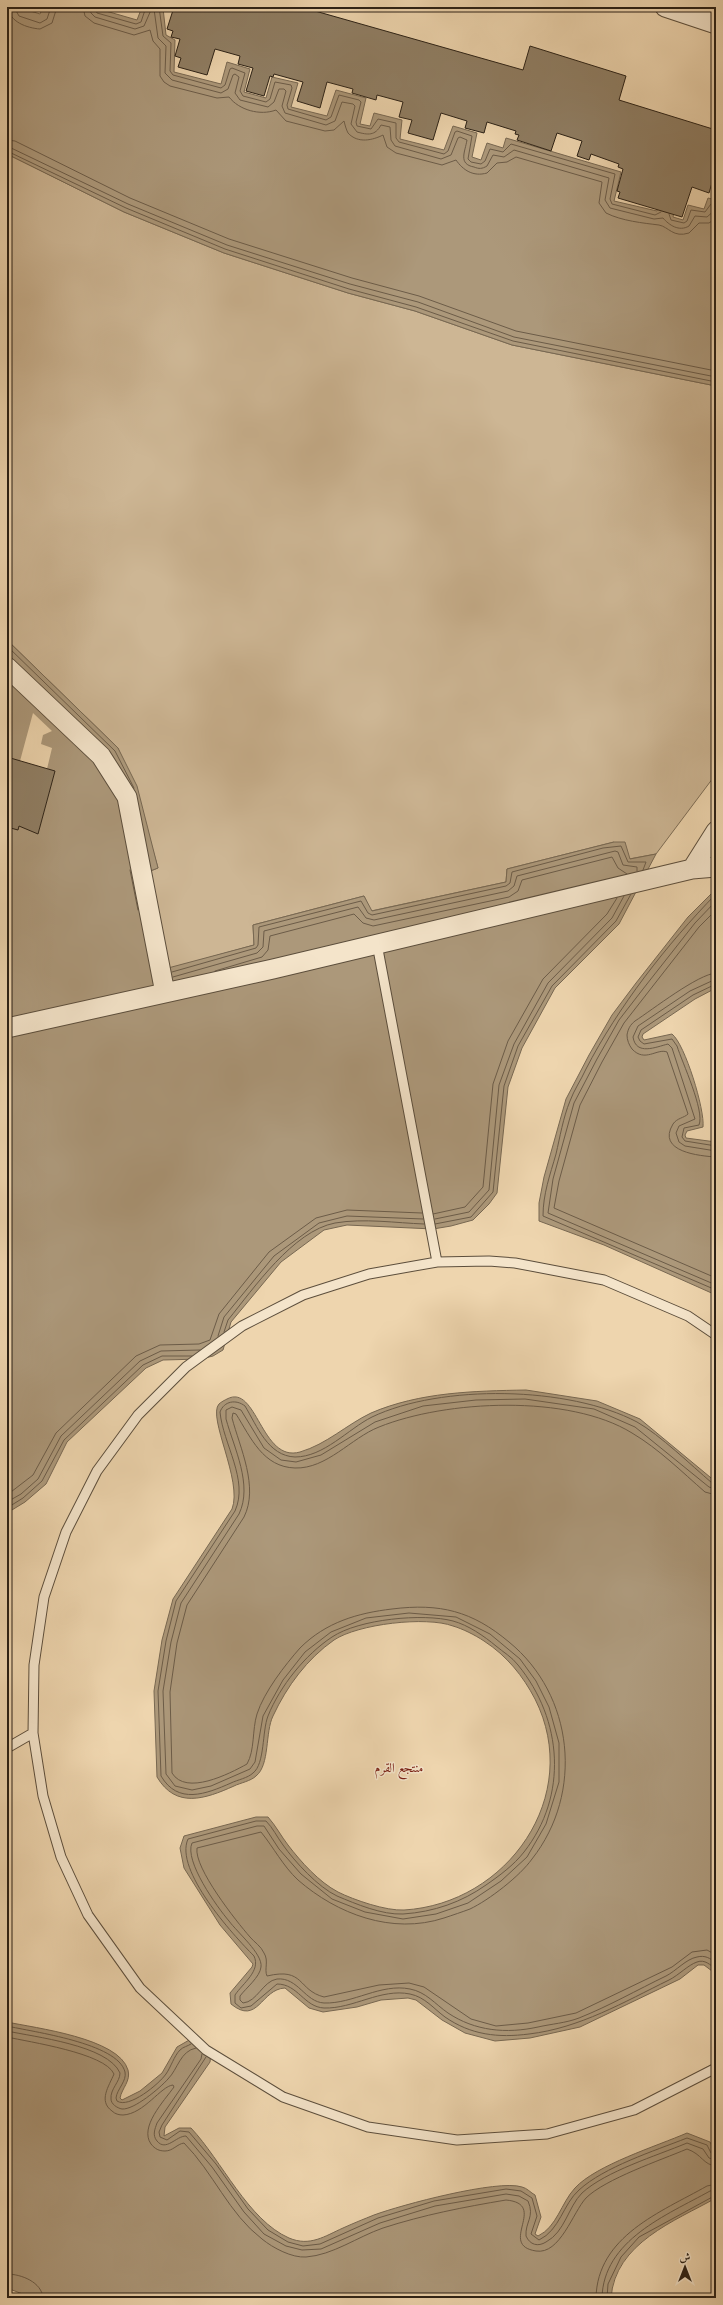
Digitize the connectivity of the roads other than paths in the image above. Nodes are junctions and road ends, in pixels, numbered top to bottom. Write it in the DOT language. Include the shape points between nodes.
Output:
graph roads {
  1 [pos="665,7"];
  2 [pos="716,24"];
  3 [pos="7,667"];
  4 [pos="716,831"];
  5 [pos="716,867"];
  6 [pos="692,869"];
  7 [pos="377,944"];
  8 [pos="166,993"];
  9 [pos="7,1028"];
  10 [pos="437,1262"];
  11 [pos="716,1335"];
  12 [pos="34,1733"];
  13 [pos="7,1748"];
  14 [pos="716,2068"];
  1 -- 2 [label="street"];
  3 -- 8 [label="street" via="101,756 127,797"];
  4 -- 6 [label="street"];
  5 -- 6 [label="street"];
  6 -- 7 [label="street"];
  7 -- 8 [label="street"];
  7 -- 10 [label="lane"];
  8 -- 9 [label="street"];
  10 -- 11 [label="lane" via="515,1263 604,1280 688,1316"];
  10 -- 12 [label="lane" via="369,1274 303,1295 242,1326 186,1367 138,1415 97,1471 66,1532 47,1590 34,1664"];
  12 -- 13 [label="lane"];
  12 -- 14 [label="lane" via="47,1811 61,1857 88,1915 140,1988 200,2045 283,2097 368,2127 457,2140 547,2134 634,2110"];
}
